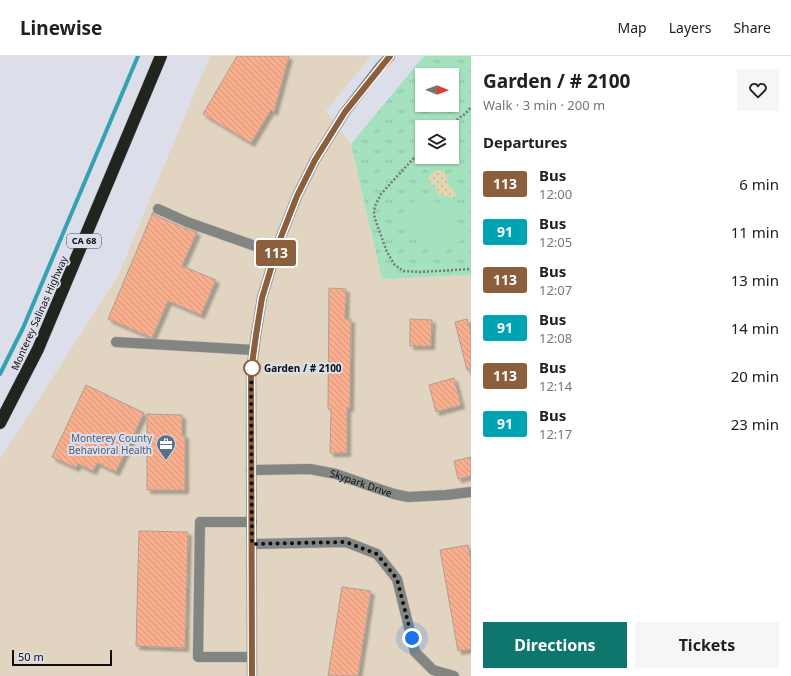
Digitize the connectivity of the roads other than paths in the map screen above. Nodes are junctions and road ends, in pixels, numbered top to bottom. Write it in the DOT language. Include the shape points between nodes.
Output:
graph roads {
  1 [pos="161,56"];
  2 [pos="390,56"];
  3 [pos="158,209"];
  4 [pos="275,253"];
  5 [pos="116,342"];
  6 [pos="254,350"];
  7 [pos="0,423"];
  8 [pos="251,470"];
  9 [pos="471,492"];
  10 [pos="252,522"];
  11 [pos="252,544"];
  12 [pos="252,657"];
  13 [pos="252,676"];
  14 [pos="454,676"];
  1 -- 7 [label="highway, Monterey Salinas Highway / CA 68" via="38,349"];
  2 -- 4 [label="street" via="345,112 315,160 297,196"];
  3 -- 4 [label="street"];
  4 -- 6 [label="street" via="262,298"];
  5 -- 6 [label="street"];
  6 -- 8 [label="street" via="251,372"];
  8 -- 9 [label="street, Skypark Drive" via="310,469 336,474 408,497"];
  8 -- 10 [label="street"];
  10 -- 11 [label="street"];
  10 -- 12 [label="street" via="200,522 198,657"];
  11 -- 12 [label="street"];
  11 -- 14 [label="street" via="346,542 377,554 397,579 415,652 433,670"];
  12 -- 13 [label="street"];
}
